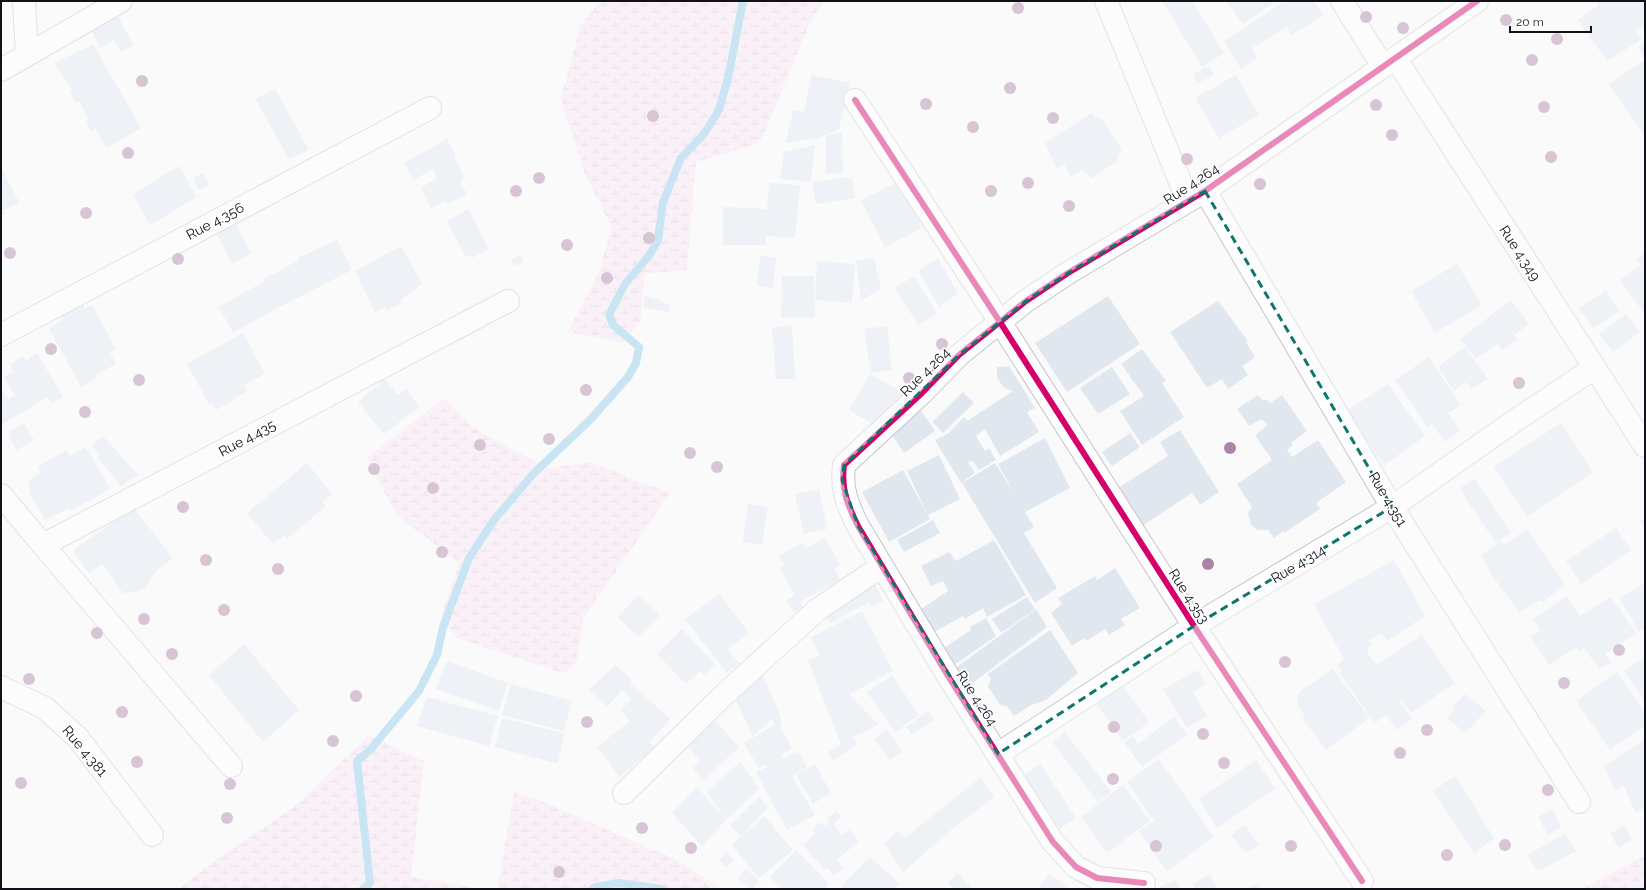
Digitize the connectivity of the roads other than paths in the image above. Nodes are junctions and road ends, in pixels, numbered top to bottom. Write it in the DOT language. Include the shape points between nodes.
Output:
graph roads {
  1 [pos="24,1"];
  2 [pos="121,1"];
  3 [pos="1106,1"];
  4 [pos="1342,1"];
  5 [pos="1477,1"];
  6 [pos="27,55"];
  7 [pos="1389,63"];
  8 [pos="1,70"];
  9 [pos="855,100"];
  10 [pos="430,108"];
  11 [pos="1196,196"];
  12 [pos="508,301"];
  13 [pos="1000,322"];
  14 [pos="1,334"];
  15 [pos="1594,368"];
  16 [pos="1645,446"];
  17 [pos="1,495"];
  18 [pos="1392,507"];
  19 [pos="43,545"];
  20 [pos="882,566"];
  21 [pos="1194,626"];
  22 [pos="1,687"];
  23 [pos="998,754"];
  24 [pos="231,766"];
  25 [pos="624,793"];
  26 [pos="1579,802"];
  27 [pos="152,835"];
  28 [pos="1362,881"];
  29 [pos="1144,883"];
  1 -- 6 [label="street"];
  2 -- 6 [label="street"];
  3 -- 11 [label="street, Rue 4.351"];
  4 -- 7 [label="street, Rue 4.349"];
  5 -- 7 [label="street, Rue 4.264"];
  6 -- 8 [label="street"];
  7 -- 11 [label="street, Rue 4.264"];
  7 -- 15 [label="street, Rue 4.349"];
  9 -- 13 [label="street, Rue 4.353"];
  10 -- 14 [label="street, Rue 4.356"];
  11 -- 13 [label="street, Rue 4.264" via="1068,273"];
  11 -- 18 [label="street, Rue 4.351"];
  12 -- 19 [label="street, Rue 4.435"];
  13 -- 20 [label="street, Rue 4.264" via="959,356 844,465 842,480 851,512"];
  13 -- 21 [label="street, Rue 4.353"];
  15 -- 16 [label="street, Rue 4.349"];
  15 -- 18 [label="street, Rue 4.314"];
  17 -- 19 [label="street"];
  18 -- 21 [label="street, Rue 4.314"];
  18 -- 26 [label="street, Rue 4.351"];
  19 -- 24 [label="street"];
  20 -- 23 [label="street, Rue 4.264"];
  20 -- 25 [label="street" via="817,610 727,692"];
  21 -- 23 [label="street, Rue 4.314"];
  21 -- 28 [label="street, Rue 4.353"];
  22 -- 27 [label="street, Rue 4.381" via="45,708 78,738"];
  23 -- 29 [label="street, Rue 4.264" via="1053,842 1076,867 1097,878"];
}
